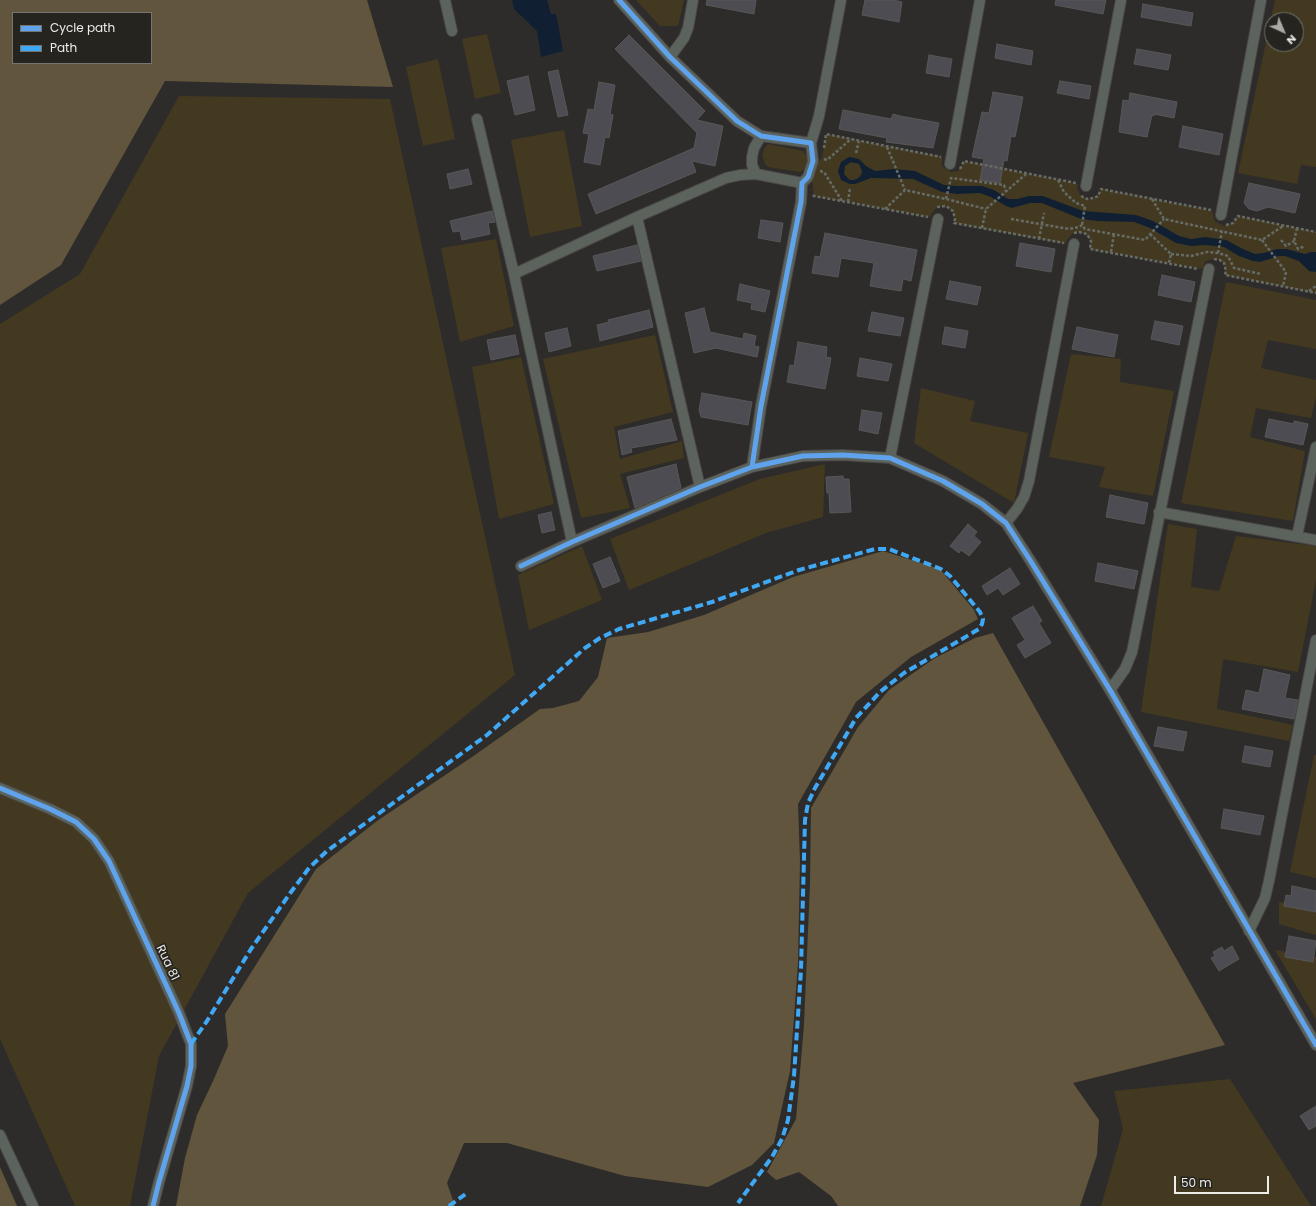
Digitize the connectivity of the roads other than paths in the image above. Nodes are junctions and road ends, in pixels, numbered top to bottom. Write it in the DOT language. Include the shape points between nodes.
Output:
graph roads {
  1 [pos="445,0"];
  2 [pos="619,0"];
  3 [pos="693,0"];
  4 [pos="841,0"];
  5 [pos="980,0"];
  6 [pos="1121,0"];
  7 [pos="1261,0"];
  8 [pos="452,31"];
  9 [pos="670,57"];
  10 [pos="477,119"];
  11 [pos="761,136"];
  12 [pos="811,143"];
  13 [pos="946,162"];
  14 [pos="756,174"];
  15 [pos="802,183"];
  16 [pos="1080,189"];
  17 [pos="935,214"];
  18 [pos="637,217"];
  19 [pos="1218,218"];
  20 [pos="1071,239"];
  21 [pos="1206,266"];
  22 [pos="514,274"];
  23 [pos="1316,447"];
  24 [pos="890,458"];
  25 [pos="752,467"];
  26 [pos="700,487"];
  27 [pos="1159,512"];
  28 [pos="1006,523"];
  29 [pos="1297,536"];
  30 [pos="1316,540"];
  31 [pos="572,542"];
  32 [pos="521,566"];
  33 [pos="1316,640"];
  34 [pos="1110,690"];
  35 [pos="0,788"];
  36 [pos="1249,931"];
  37 [pos="1316,1045"];
  38 [pos="0,1136"];
  39 [pos="33,1206"];
  40 [pos="153,1206"];
  1 -- 8 [label="street"];
  2 -- 9 [label="street"];
  3 -- 9 [label="street" via="684,38"];
  4 -- 12 [label="street" via="819,116"];
  5 -- 13 [label="street"];
  6 -- 16 [label="street"];
  7 -- 19 [label="street"];
  9 -- 11 [label="street" via="737,121"];
  10 -- 22 [label="street"];
  11 -- 12 [label="street"];
  11 -- 14 [label="street" via="752,157"];
  12 -- 15 [label="street" via="811,170"];
  14 -- 15 [label="street"];
  14 -- 18 [label="street" via="740,174 726,178"];
  15 -- 25 [label="street" via="802,202 761,406"];
  17 -- 24 [label="street"];
  18 -- 22 [label="street"];
  18 -- 26 [label="street"];
  20 -- 28 [label="street" via="1029,481 1018,509"];
  21 -- 27 [label="street"];
  22 -- 31 [label="street"];
  23 -- 29 [label="street"];
  24 -- 25 [label="street" via="803,456"];
  24 -- 28 [label="street" via="943,481 982,504"];
  25 -- 26 [label="street"];
  26 -- 31 [label="street"];
  27 -- 29 [label="street"];
  27 -- 34 [label="street" via="1132,652 1125,669"];
  28 -- 34 [label="street"];
  29 -- 30 [label="street"];
  31 -- 32 [label="street"];
  33 -- 36 [label="street" via="1269,881 1265,898"];
  34 -- 36 [label="street"];
  35 -- 40 [label="street, Rua 81" via="76,822 94,839 110,861 191,1044 191,1066 187,1086"];
  36 -- 37 [label="street"];
  38 -- 39 [label="street"];
}
